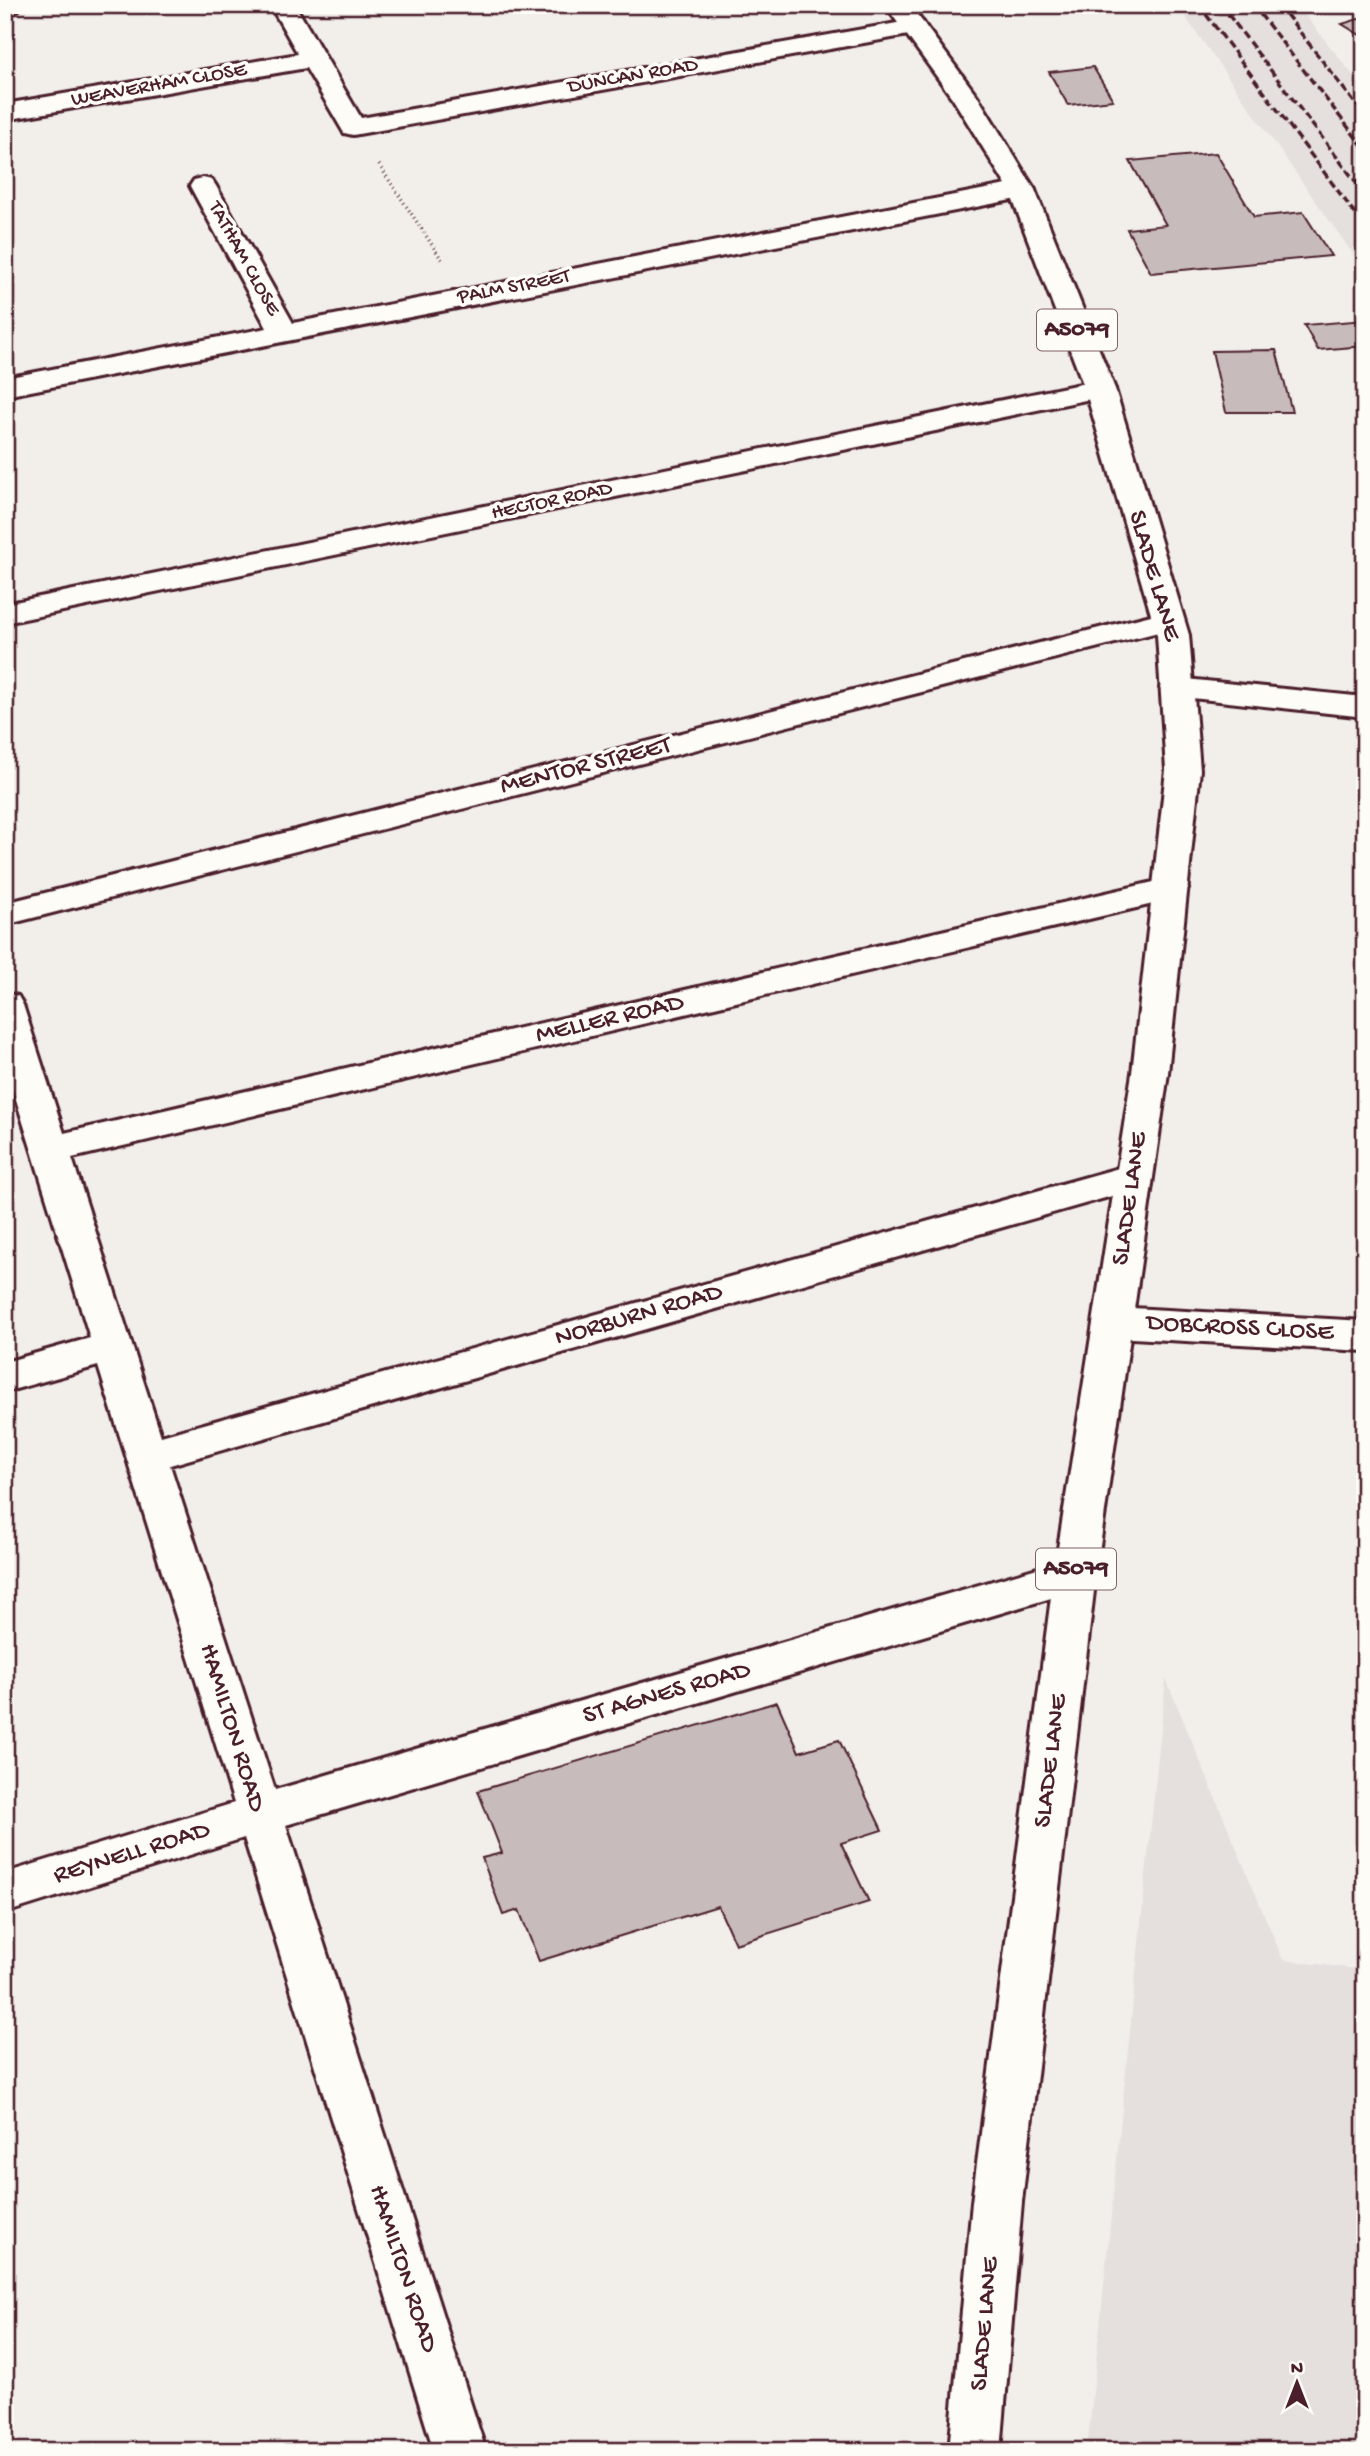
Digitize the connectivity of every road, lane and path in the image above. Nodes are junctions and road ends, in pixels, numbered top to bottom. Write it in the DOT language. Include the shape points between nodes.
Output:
graph roads {
  1 [pos="282,5"];
  2 [pos="905,16"];
  3 [pos="314,60"];
  4 [pos="5,112"];
  5 [pos="353,127"];
  6 [pos="203,186"];
  7 [pos="1022,190"];
  8 [pos="467,297"];
  9 [pos="284,333"];
  10 [pos="5,387"];
  11 [pos="1100,389"];
  12 [pos="5,614"];
  13 [pos="1167,620"];
  14 [pos="1176,688"];
  15 [pos="1365,707"];
  16 [pos="1171,889"];
  17 [pos="5,914"];
  18 [pos="5,1004"];
  19 [pos="49,1150"];
  20 [pos="1133,1177"];
  21 [pos="1114,1322"];
  22 [pos="1365,1336"];
  23 [pos="111,1347"];
  24 [pos="5,1377"];
  25 [pos="146,1456"];
  26 [pos="1075,1574"];
  27 [pos="259,1814"];
  28 [pos="5,1893"];
  29 [pos="460,2451"];
  30 [pos="975,2451"];
  1 -- 3 [label="street"];
  2 -- 5 [label="street, DUNCAN ROAD"];
  2 -- 7 [label="street, SLADE LANE / A5079" via="965,97"];
  3 -- 4 [label="street, WEAVERHAM CLOSE"];
  3 -- 5 [label="street"];
  5 -- 8 [label="path"];
  6 -- 9 [label="street, TATHAM CLOSE"];
  7 -- 8 [label="street, PALM STREET"];
  7 -- 11 [label="street, SLADE LANE / A5079"];
  8 -- 9 [label="street, PALM STREET"];
  9 -- 10 [label="street, PALM STREET"];
  11 -- 12 [label="street, HECTOR ROAD"];
  11 -- 13 [label="street, SLADE LANE / A5079"];
  13 -- 14 [label="street, SLADE LANE / A5079" via="1173,635"];
  13 -- 17 [label="street, MENTOR STREET"];
  14 -- 15 [label="street"];
  14 -- 16 [label="street, SLADE LANE / A5079" via="1183,770"];
  16 -- 19 [label="street, MELLER ROAD"];
  16 -- 20 [label="street, SLADE LANE / A5079"];
  18 -- 19 [label="street, HAMILTON ROAD"];
  19 -- 23 [label="street, HAMILTON ROAD"];
  20 -- 21 [label="street, SLADE LANE / A5079"];
  20 -- 25 [label="street, NORBURN ROAD"];
  21 -- 22 [label="street, DOBCROSS CLOSE"];
  21 -- 26 [label="street, SLADE LANE / A5079"];
  23 -- 24 [label="street"];
  23 -- 25 [label="street, HAMILTON ROAD"];
  25 -- 27 [label="street, HAMILTON ROAD"];
  26 -- 27 [label="street, ST AGNES ROAD"];
  26 -- 30 [label="street, SLADE LANE / A5079" via="996,2202"];
  27 -- 28 [label="street, REYNELL ROAD"];
  27 -- 29 [label="street, HAMILTON ROAD"];
}
